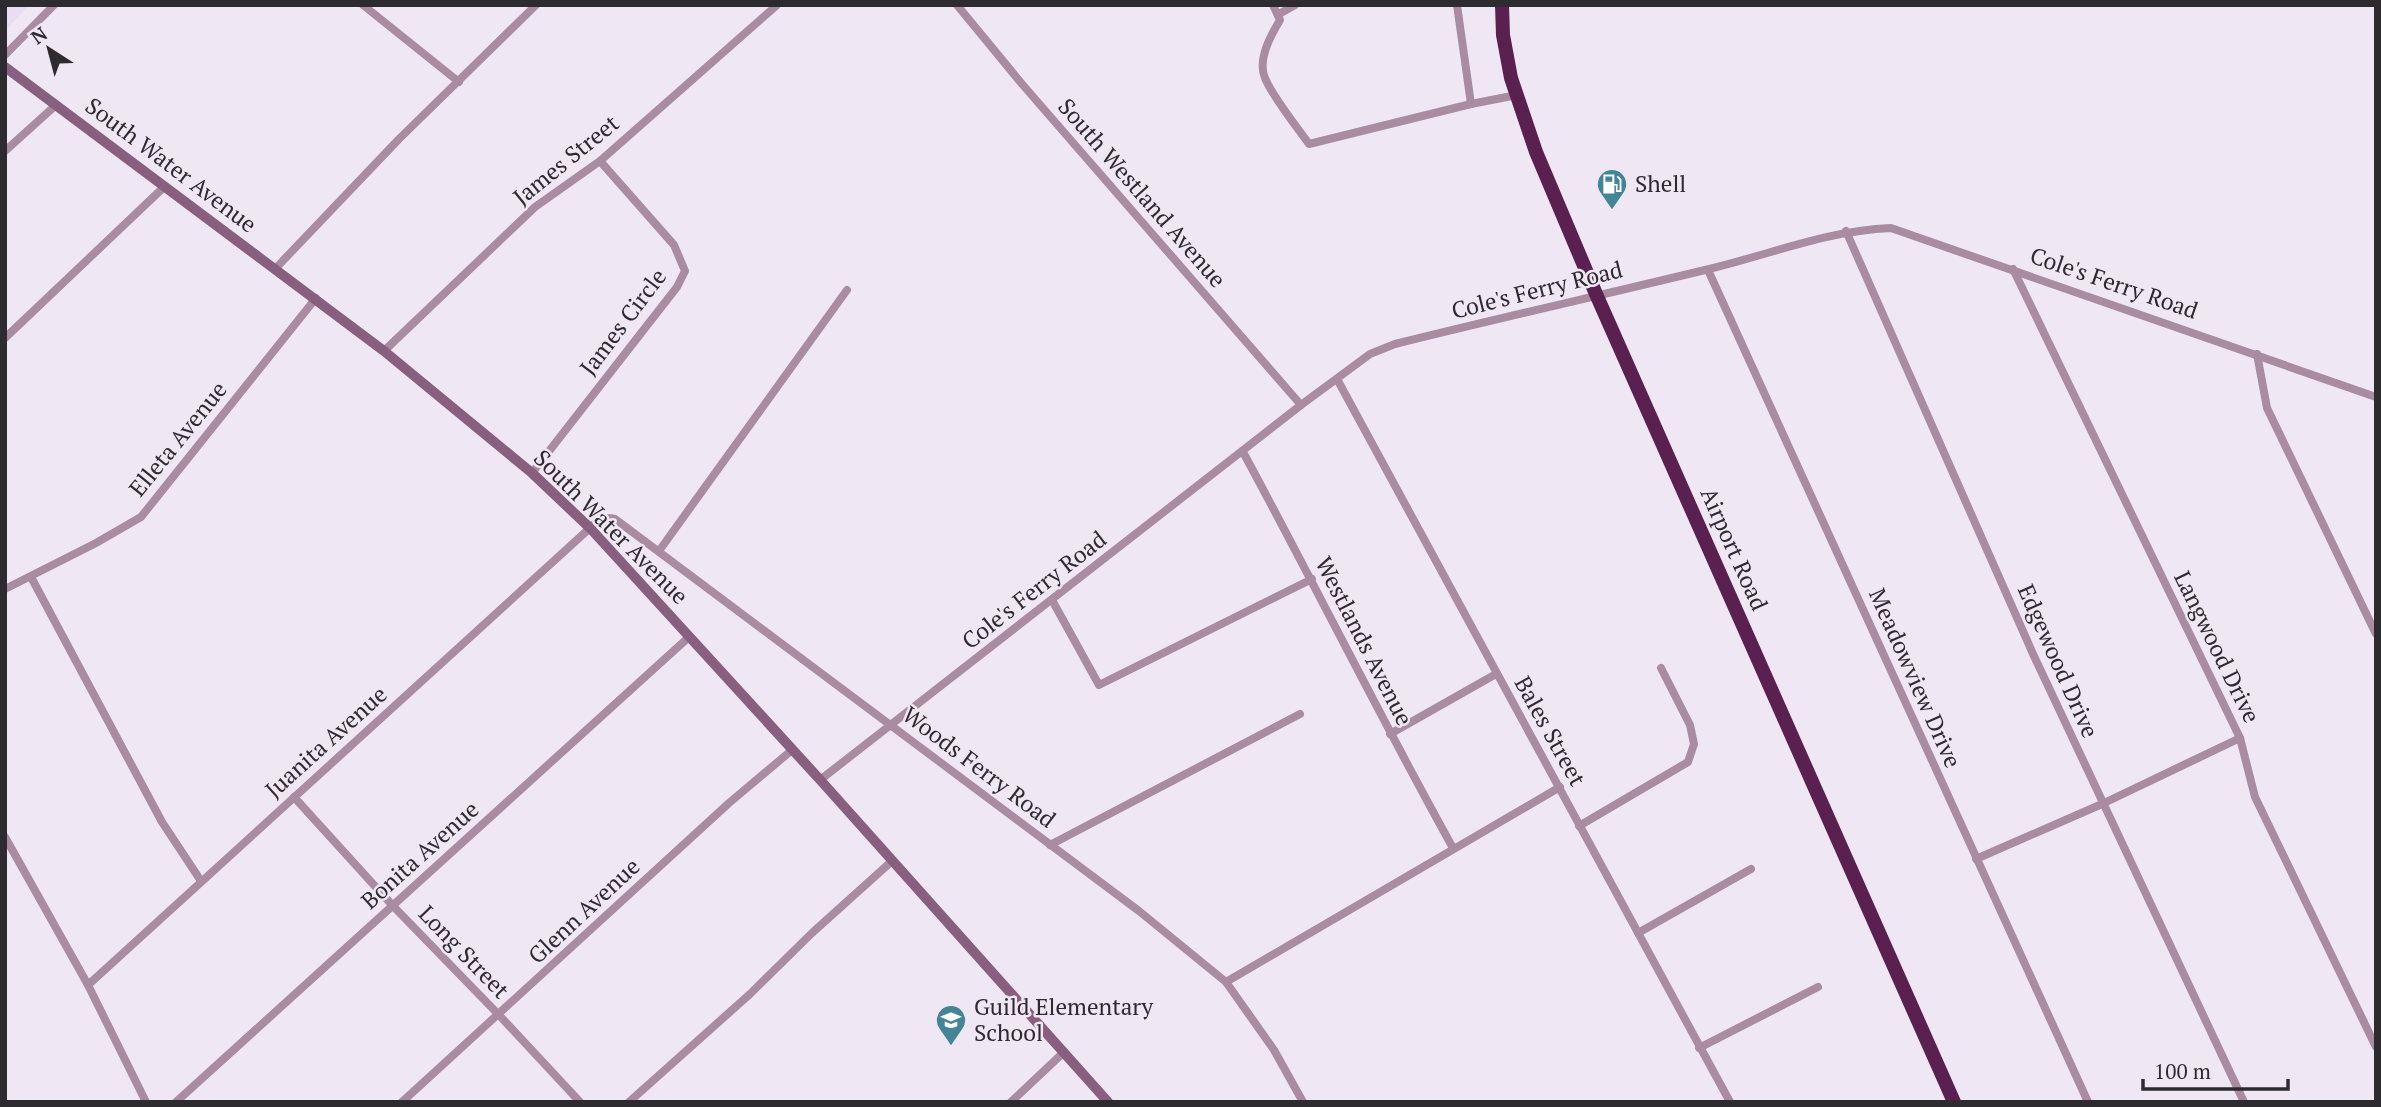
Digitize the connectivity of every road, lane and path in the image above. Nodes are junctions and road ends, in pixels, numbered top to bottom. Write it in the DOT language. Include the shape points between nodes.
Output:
graph roads {
  1 [pos="54,5"];
  2 [pos="363,5"];
  3 [pos="536,5"];
  4 [pos="777,5"];
  5 [pos="957,5"];
  6 [pos="1273,5"];
  7 [pos="1295,5"];
  8 [pos="1457,5"];
  9 [pos="1502,5"];
  10 [pos="1279,15"];
  11 [pos="5,55"];
  12 [pos="5,67"];
  13 [pos="459,82"];
  14 [pos="1517,95"];
  15 [pos="1471,104"];
  16 [pos="56,105"];
  17 [pos="5,151"];
  18 [pos="600,161"];
  19 [pos="164,187"];
  20 [pos="1846,231"];
  21 [pos="275,269"];
  22 [pos="2013,269"];
  23 [pos="1708,270"];
  24 [pos="847,290"];
  25 [pos="1596,294"];
  26 [pos="316,298"];
  27 [pos="5,338"];
  28 [pos="384,351"];
  29 [pos="2257,354"];
  30 [pos="1337,379"];
  31 [pos="2376,397"];
  32 [pos="1301,405"];
  33 [pos="1243,452"];
  34 [pos="532,473"];
  35 [pos="590,528"];
  36 [pos="659,551"];
  37 [pos="31,577"];
  38 [pos="1312,579"];
  39 [pos="5,589"];
  40 [pos="1052,600"];
  41 [pos="2376,634"];
  42 [pos="689,636"];
  43 [pos="1661,668"];
  44 [pos="1496,674"];
  45 [pos="1300,714"];
  46 [pos="893,725"];
  47 [pos="1390,734"];
  48 [pos="2240,738"];
  49 [pos="792,750"];
  50 [pos="820,780"];
  51 [pos="1560,787"];
  52 [pos="294,797"];
  53 [pos="2102,804"];
  54 [pos="1579,826"];
  55 [pos="5,837"];
  56 [pos="1050,845"];
  57 [pos="1452,848"];
  58 [pos="1976,859"];
  59 [pos="892,861"];
  60 [pos="1751,869"];
  61 [pos="201,881"];
  62 [pos="393,906"];
  63 [pos="1638,933"];
  64 [pos="1226,982"];
  65 [pos="88,985"];
  66 [pos="1818,987"];
  67 [pos="499,1015"];
  68 [pos="2376,1046"];
  69 [pos="1699,1048"];
  70 [pos="1064,1052"];
  71 [pos="146,1102"];
  72 [pos="176,1102"];
  73 [pos="402,1102"];
  74 [pos="580,1102"];
  75 [pos="629,1102"];
  76 [pos="1011,1102"];
  77 [pos="1108,1102"];
  78 [pos="1303,1102"];
  79 [pos="1730,1102"];
  80 [pos="1954,1102"];
  81 [pos="2088,1102"];
  82 [pos="2244,1102"];
  1 -- 11 [label="street"];
  2 -- 13 [label="street"];
  3 -- 13 [label="street"];
  4 -- 18 [label="street, James Street"];
  5 -- 32 [label="street, South Westland Avenue"];
  6 -- 10 [label="street"];
  7 -- 10 [label="street"];
  8 -- 15 [label="street"];
  9 -- 14 [label="highway, Airport Road" via="1503,35"];
  10 -- 15 [label="street" via="1263,60 1264,77 1309,144"];
  12 -- 16 [label="main road, South Water Avenue"];
  13 -- 21 [label="street"];
  14 -- 15 [label="street"];
  14 -- 25 [label="highway, Airport Road"];
  16 -- 17 [label="street"];
  16 -- 19 [label="main road, South Water Avenue"];
  18 -- 28 [label="street, James Street" via="535,206"];
  18 -- 34 [label="street, James Circle" via="674,245 685,271"];
  19 -- 21 [label="main road, South Water Avenue"];
  19 -- 27 [label="street"];
  20 -- 22 [label="street, Cole's Ferry Road" via="1891,228"];
  20 -- 23 [label="street, Cole's Ferry Road"];
  20 -- 53 [label="street, Edgewood Drive"];
  21 -- 26 [label="main road, South Water Avenue"];
  22 -- 29 [label="street, Cole's Ferry Road"];
  22 -- 48 [label="street, Langwood Drive"];
  23 -- 25 [label="street, Cole's Ferry Road"];
  23 -- 58 [label="street, Meadowview Drive"];
  24 -- 36 [label="street"];
  25 -- 30 [label="street, Cole's Ferry Road" via="1395,344 1370,354"];
  25 -- 80 [label="highway, Airport Road"];
  26 -- 28 [label="main road, South Water Avenue"];
  26 -- 37 [label="street, Elleta Avenue" via="141,517"];
  28 -- 34 [label="main road, South Water Avenue"];
  29 -- 31 [label="street, Cole's Ferry Road"];
  29 -- 41 [label="street" via="2267,408"];
  30 -- 32 [label="street, Cole's Ferry Road"];
  30 -- 44 [label="street, Bales Street"];
  32 -- 33 [label="street, Cole's Ferry Road"];
  33 -- 38 [label="street, Westlands Avenue"];
  33 -- 40 [label="street, Cole's Ferry Road"];
  34 -- 35 [label="main road, South Water Avenue"];
  35 -- 36 [label="street, Woods Ferry Road" via="607,517 615,519"];
  35 -- 42 [label="main road, South Water Avenue"];
  35 -- 52 [label="street, Juanita Avenue"];
  36 -- 46 [label="street, Woods Ferry Road"];
  37 -- 39 [label="street, Elleta Avenue"];
  37 -- 61 [label="street" via="162,822"];
  38 -- 40 [label="street" via="1099,685"];
  38 -- 47 [label="street, Westlands Avenue"];
  40 -- 46 [label="street, Cole's Ferry Road"];
  42 -- 49 [label="main road, South Water Avenue"];
  42 -- 62 [label="street, Bonita Avenue"];
  43 -- 54 [label="street" via="1690,725 1694,744 1688,762"];
  44 -- 47 [label="street"];
  44 -- 51 [label="street, Bales Street"];
  45 -- 56 [label="street"];
  46 -- 50 [label="street, Cole's Ferry Road"];
  46 -- 56 [label="street, Woods Ferry Road"];
  47 -- 57 [label="street, Westlands Avenue"];
  48 -- 53 [label="street"];
  48 -- 68 [label="street, Langwood Drive" via="2255,797"];
  49 -- 50 [label="main road, South Water Avenue"];
  49 -- 67 [label="street, Glenn Avenue"];
  50 -- 59 [label="main road, South Water Avenue"];
  51 -- 54 [label="street, Bales Street"];
  51 -- 57 [label="street"];
  52 -- 61 [label="street, Juanita Avenue"];
  52 -- 62 [label="street, Long Street"];
  53 -- 58 [label="street"];
  53 -- 82 [label="street, Edgewood Drive"];
  54 -- 63 [label="street, Bales Street"];
  55 -- 65 [label="street"];
  56 -- 64 [label="street, Woods Ferry Road"];
  57 -- 64 [label="street"];
  58 -- 81 [label="street, Meadowview Drive"];
  59 -- 70 [label="main road, South Water Avenue"];
  59 -- 75 [label="street"];
  60 -- 63 [label="street"];
  61 -- 65 [label="street, Juanita Avenue"];
  62 -- 67 [label="street, Long Street"];
  62 -- 72 [label="street, Bonita Avenue"];
  63 -- 69 [label="street, Bales Street"];
  64 -- 78 [label="street, Woods Ferry Road" via="1274,1050"];
  65 -- 71 [label="street"];
  66 -- 69 [label="street"];
  67 -- 73 [label="street, Glenn Avenue"];
  67 -- 74 [label="street, Long Street"];
  69 -- 79 [label="street, Bales Street"];
  70 -- 76 [label="street"];
  70 -- 77 [label="main road, South Water Avenue"];
}
